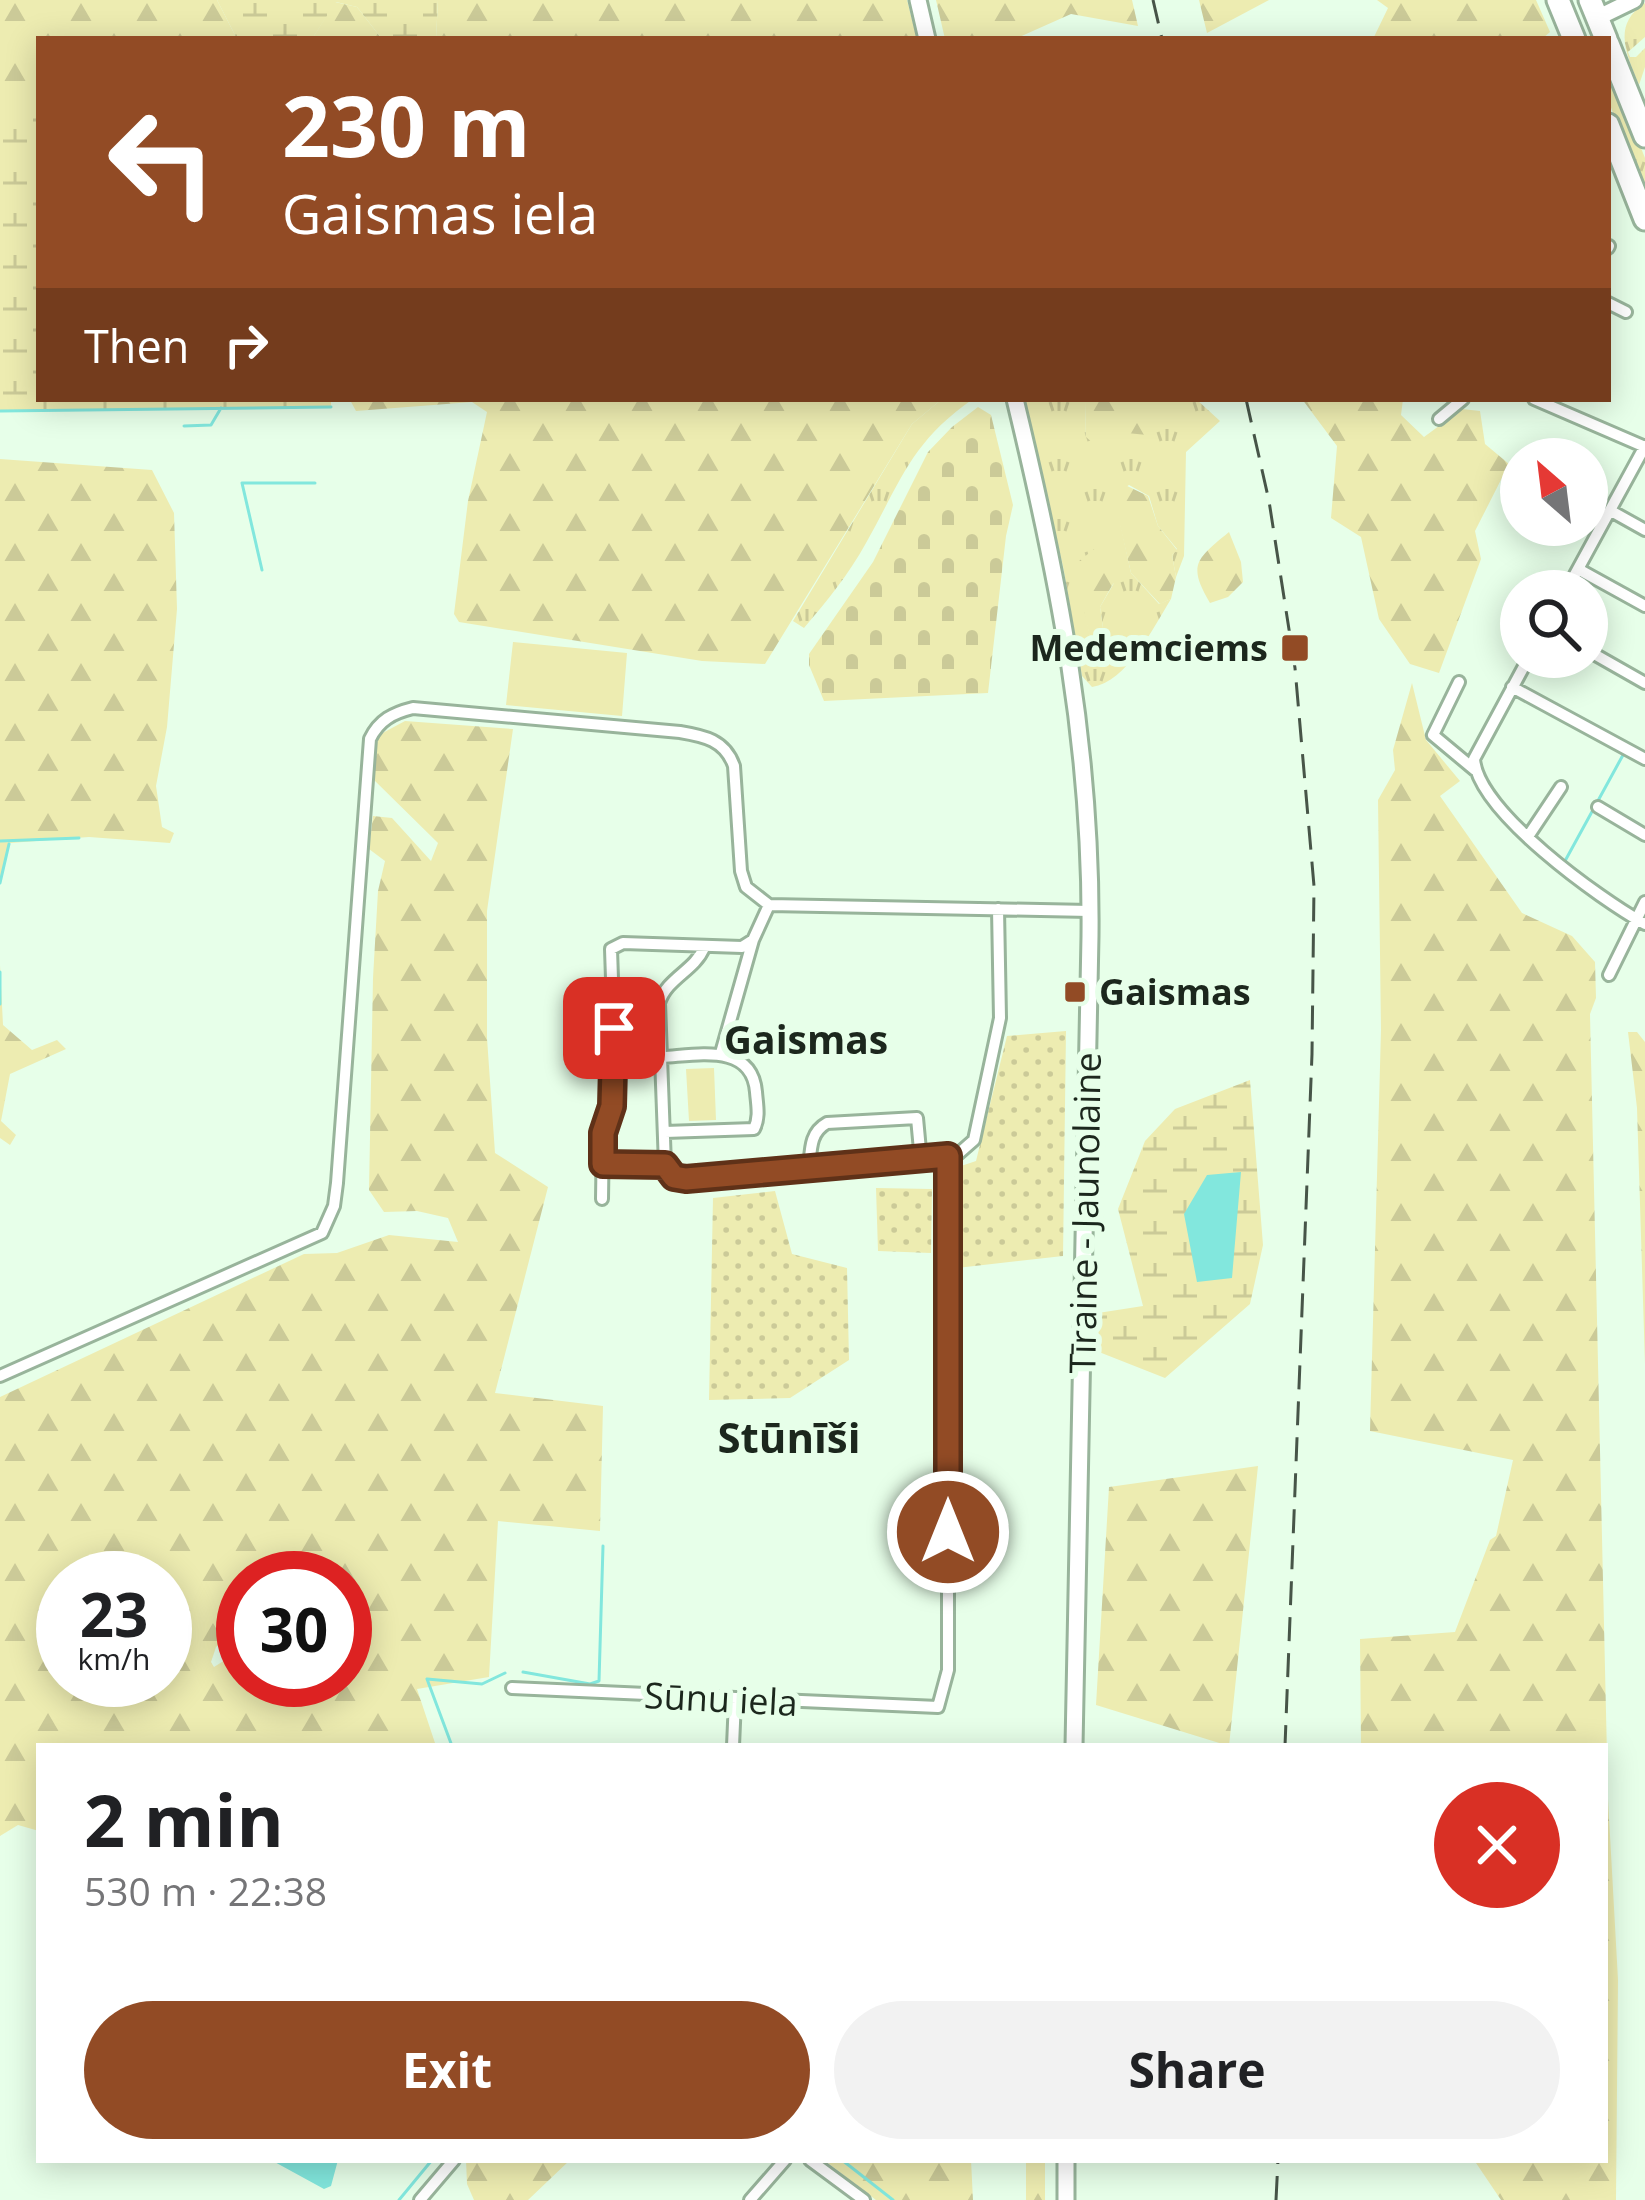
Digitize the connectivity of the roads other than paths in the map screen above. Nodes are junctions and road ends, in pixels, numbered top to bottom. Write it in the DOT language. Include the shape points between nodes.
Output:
graph roads {
  1 [pos="918,0"];
  2 [pos="1558,0"];
  3 [pos="1634,0"];
  4 [pos="1601,25"];
  5 [pos="926,36"];
  6 [pos="1570,36"];
  7 [pos="1611,50"];
  8 [pos="1611,133"];
  9 [pos="1645,136"];
  10 [pos="1645,219"];
  11 [pos="1611,305"];
  12 [pos="1626,313"];
  13 [pos="1016,402"];
  14 [pos="1459,402"];
  15 [pos="1541,402"];
  16 [pos="1439,419"];
  17 [pos="1645,447"];
  18 [pos="1611,511"];
  19 [pos="1645,530"];
  20 [pos="1579,569"];
  21 [pos="1645,606"];
  22 [pos="1608,662"];
  23 [pos="1517,678"];
  24 [pos="1459,682"];
  25 [pos="1645,683"];
  26 [pos="1512,687"];
  27 [pos="1645,759"];
  28 [pos="1475,770"];
  29 [pos="1561,787"];
  30 [pos="1598,807"];
  31 [pos="1640,832"];
  32 [pos="1529,835"];
  33 [pos="1645,902"];
  34 [pos="769,905"];
  35 [pos="998,909"];
  36 [pos="1090,911"];
  37 [pos="1641,921"];
  38 [pos="753,940"];
  39 [pos="704,948"];
  40 [pos="1609,975"];
  41 [pos="721,1054"];
  42 [pos="663,1058"];
  43 [pos="665,1132"];
  44 [pos="948,1156"];
  45 [pos="921,1161"];
  46 [pos="603,1164"];
  47 [pos="665,1165"];
  48 [pos="809,1170"];
  49 [pos="602,1198"];
  50 [pos="0,1376"];
  51 [pos="512,1688"];
  52 [pos="735,1700"];
  53 [pos="733,1743"];
  54 [pos="1074,1743"];
  55 [pos="451,2163"];
  56 [pos="782,2163"];
  57 [pos="814,2163"];
  58 [pos="1066,2163"];
  59 [pos="420,2200"];
  60 [pos="750,2200"];
  61 [pos="864,2200"];
  62 [pos="1066,2200"];
  1 -- 5 [label="main road"];
  2 -- 6 [label="highway"];
  3 -- 4 [label="main road"];
  7 -- 9 [label="highway"];
  8 -- 10 [label="highway"];
  11 -- 12 [label="street"];
  13 -- 36 [label="main road, Tīraine - Jaunolaine" via="1067,633 1086,787"];
  14 -- 16 [label="street"];
  15 -- 17 [label="street"];
  17 -- 18 [label="street"];
  18 -- 19 [label="street"];
  18 -- 20 [label="street"];
  20 -- 21 [label="street"];
  22 -- 25 [label="street"];
  23 -- 26 [label="street"];
  24 -- 28 [label="street" via="1432,735"];
  26 -- 27 [label="street"];
  26 -- 28 [label="street"];
  28 -- 32 [label="street"];
  29 -- 32 [label="street"];
  30 -- 31 [label="street"];
  32 -- 37 [label="street" via="1582,886"];
  33 -- 37 [label="street"];
  34 -- 35 [label="street"];
  34 -- 38 [label="street"];
  34 -- 50 [label="street" via="741,871 731,756 705,737 413,707 386,718 370,739 337,1183 322,1233"];
  35 -- 36 [label="street"];
  35 -- 44 [label="street" via="996,1042 974,1141"];
  36 -- 54 [label="main road, Tīraine - Jaunolaine"];
  37 -- 40 [label="street"];
  38 -- 39 [label="street"];
  38 -- 41 [label="street"];
  39 -- 42 [label="street" via="663,991"];
  39 -- 46 [label="street" via="611,949 615,1068"];
  41 -- 42 [label="street"];
  41 -- 43 [label="street" via="755,1078 754,1129"];
  42 -- 43 [label="street"];
  43 -- 47 [label="street"];
  44 -- 45 [label="street"];
  44 -- 52 [label="street, Sūnu iela" via="943,1700 929,1710"];
  45 -- 48 [label="street"];
  45 -- 48 [label="street" via="917,1118 827,1123 812,1139"];
  46 -- 47 [label="street"];
  46 -- 49 [label="street"];
  47 -- 48 [label="street" via="686,1179"];
  51 -- 52 [label="street, Sūnu iela"];
  52 -- 53 [label="street"];
  55 -- 59 [label="street"];
  56 -- 60 [label="street"];
  57 -- 61 [label="street"];
  58 -- 62 [label="main road"];
}
